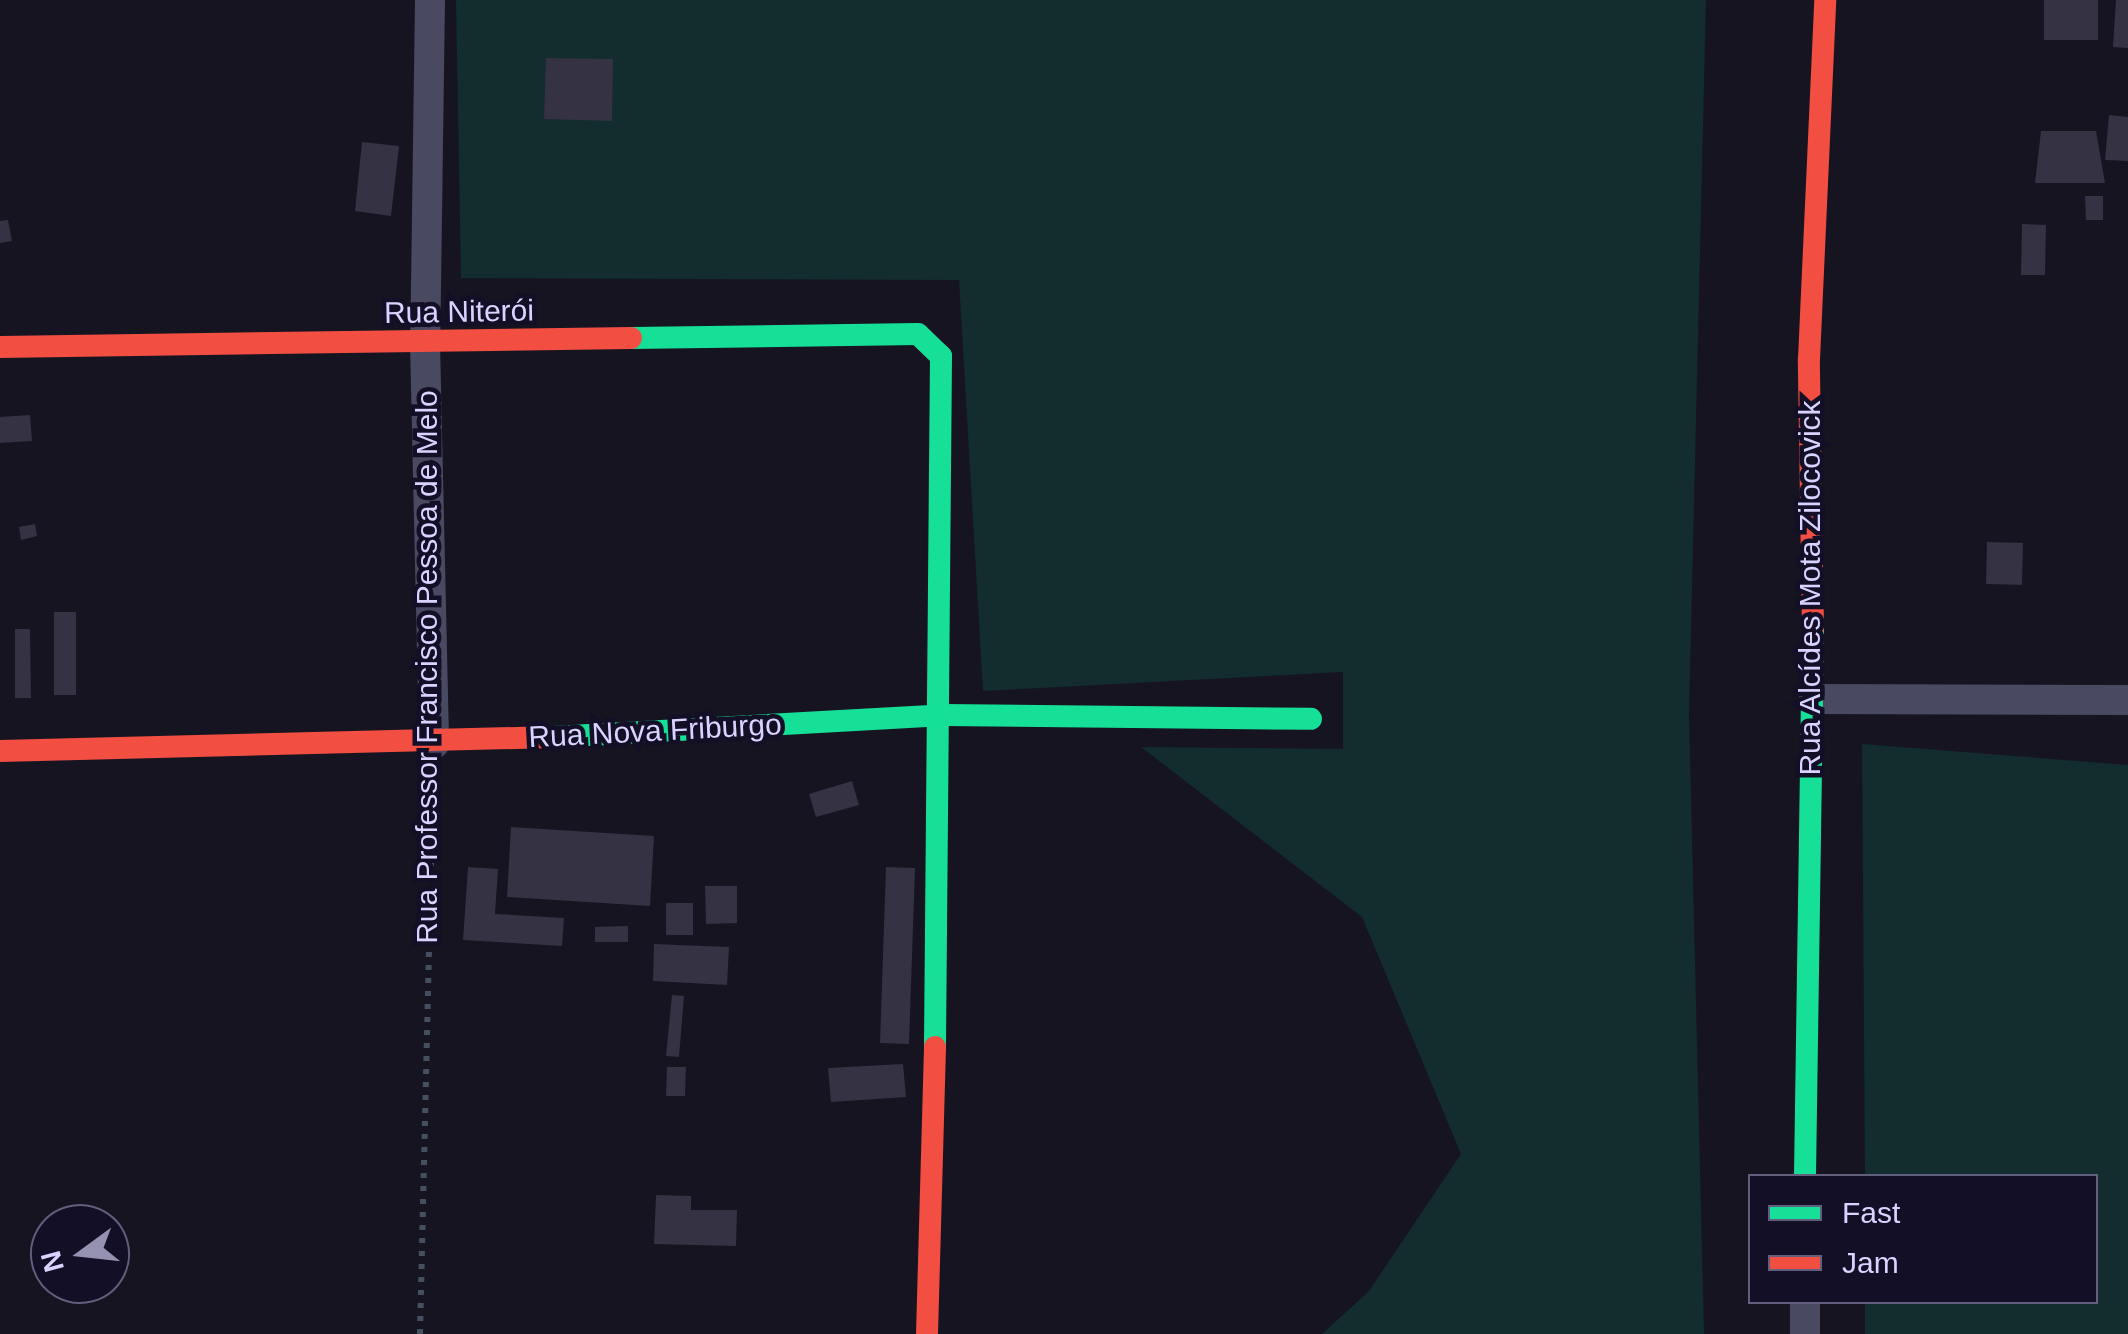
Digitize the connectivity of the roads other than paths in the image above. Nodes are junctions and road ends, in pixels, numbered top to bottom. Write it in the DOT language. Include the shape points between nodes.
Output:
graph roads {
  1 [pos="430,0"];
  2 [pos="1825,0"];
  3 [pos="425,343"];
  4 [pos="0,347"];
  5 [pos="1814,699"];
  6 [pos="2128,700"];
  7 [pos="944,715"];
  8 [pos="1311,719"];
  9 [pos="434,744"];
  10 [pos="0,751"];
  11 [pos="1805,1174"];
  12 [pos="1805,1304"];
  13 [pos="927,1334"];
  14 [pos="1805,1334"];
  1 -- 3 [label="street, Rua Professor Francisco Pessoa de Melo"];
  2 -- 5 [label="street, Rua Alcídes Mota Zilocovick" via="1808,359"];
  3 -- 4 [label="street, Rua Niterói"];
  3 -- 7 [label="street, Rua Niterói" via="918,334 940,356"];
  3 -- 9 [label="street, Rua Professor Francisco Pessoa de Melo"];
  5 -- 6 [label="street"];
  5 -- 11 [label="street, Rua Alcídes Mota Zilocovick"];
  7 -- 8 [label="street, Rua Nova Friburgo"];
  7 -- 9 [label="street, Rua Nova Friburgo"];
  7 -- 13 [label="street"];
  9 -- 10 [label="street, Rua Nova Friburgo"];
  12 -- 14 [label="street"];
}
